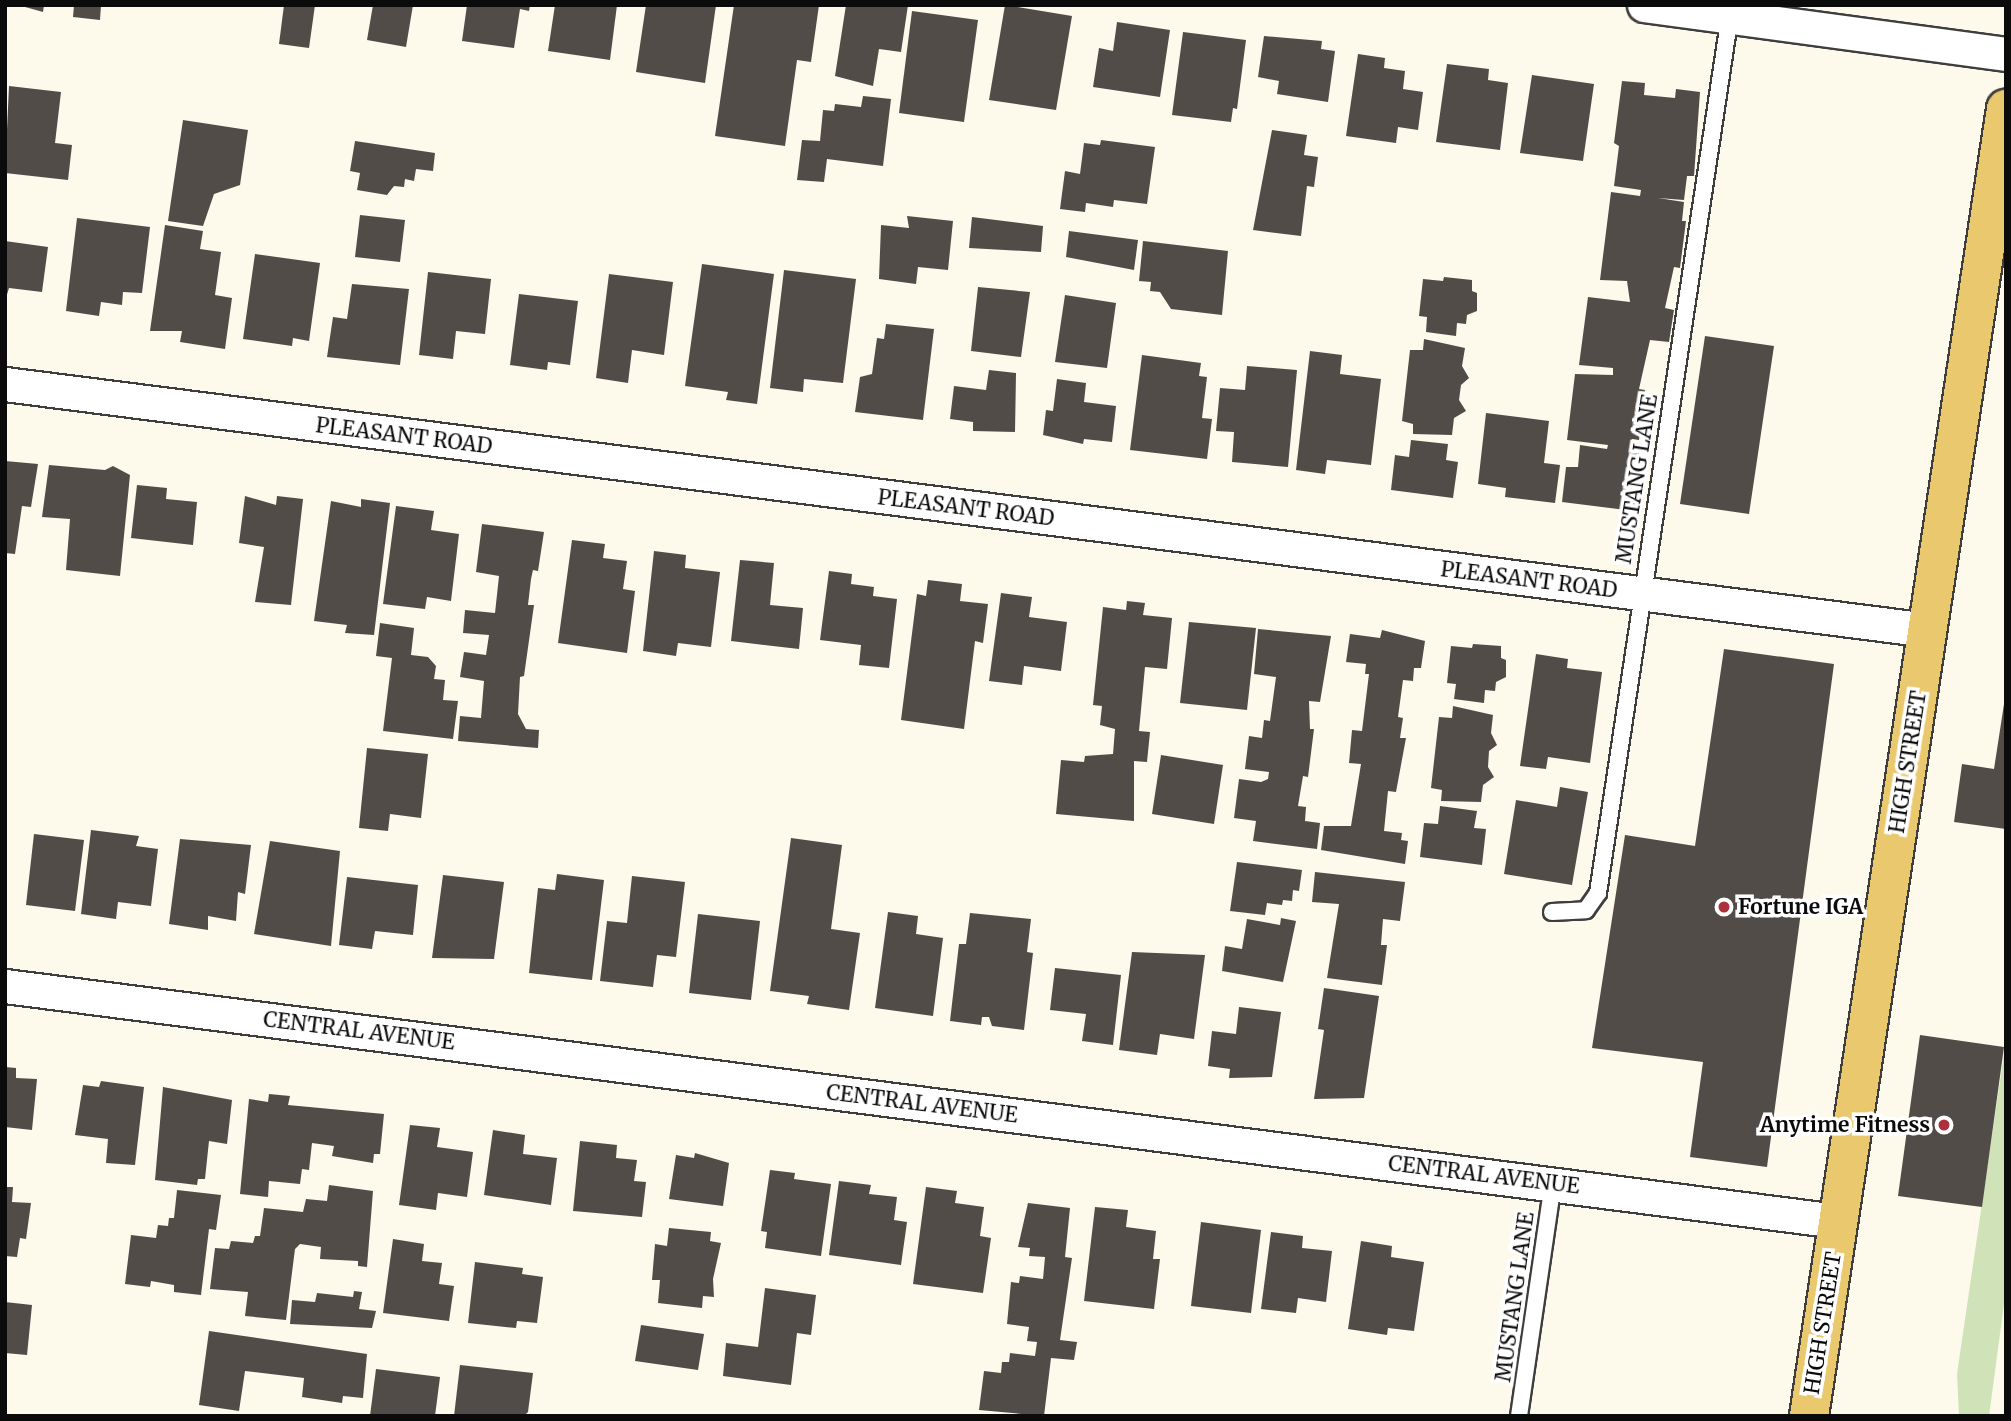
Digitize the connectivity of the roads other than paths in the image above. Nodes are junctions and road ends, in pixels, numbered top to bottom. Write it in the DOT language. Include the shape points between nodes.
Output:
graph roads {
  1 [pos="1644,5"];
  2 [pos="1730,11"];
  3 [pos="2006,54"];
  4 [pos="2006,109"];
  5 [pos="5,384"];
  6 [pos="1640,594"];
  7 [pos="1928,630"];
  8 [pos="1552,912"];
  9 [pos="5,986"];
  10 [pos="1553,1184"];
  11 [pos="1838,1222"];
  12 [pos="1519,1416"];
  13 [pos="1809,1416"];
  1 -- 2 [label="street"];
  2 -- 3 [label="street"];
  2 -- 6 [label="lane, MUSTANG LANE"];
  4 -- 7 [label="main road, HIGH STREET"];
  5 -- 6 [label="street, PLEASANT ROAD"];
  6 -- 7 [label="street, PLEASANT ROAD"];
  6 -- 8 [label="lane, MUSTANG LANE" via="1639,641 1598,893 1586,910"];
  7 -- 11 [label="main road, HIGH STREET"];
  9 -- 10 [label="street, CENTRAL AVENUE"];
  10 -- 11 [label="street, CENTRAL AVENUE"];
  10 -- 12 [label="lane, MUSTANG LANE"];
  11 -- 13 [label="main road, HIGH STREET"];
}
